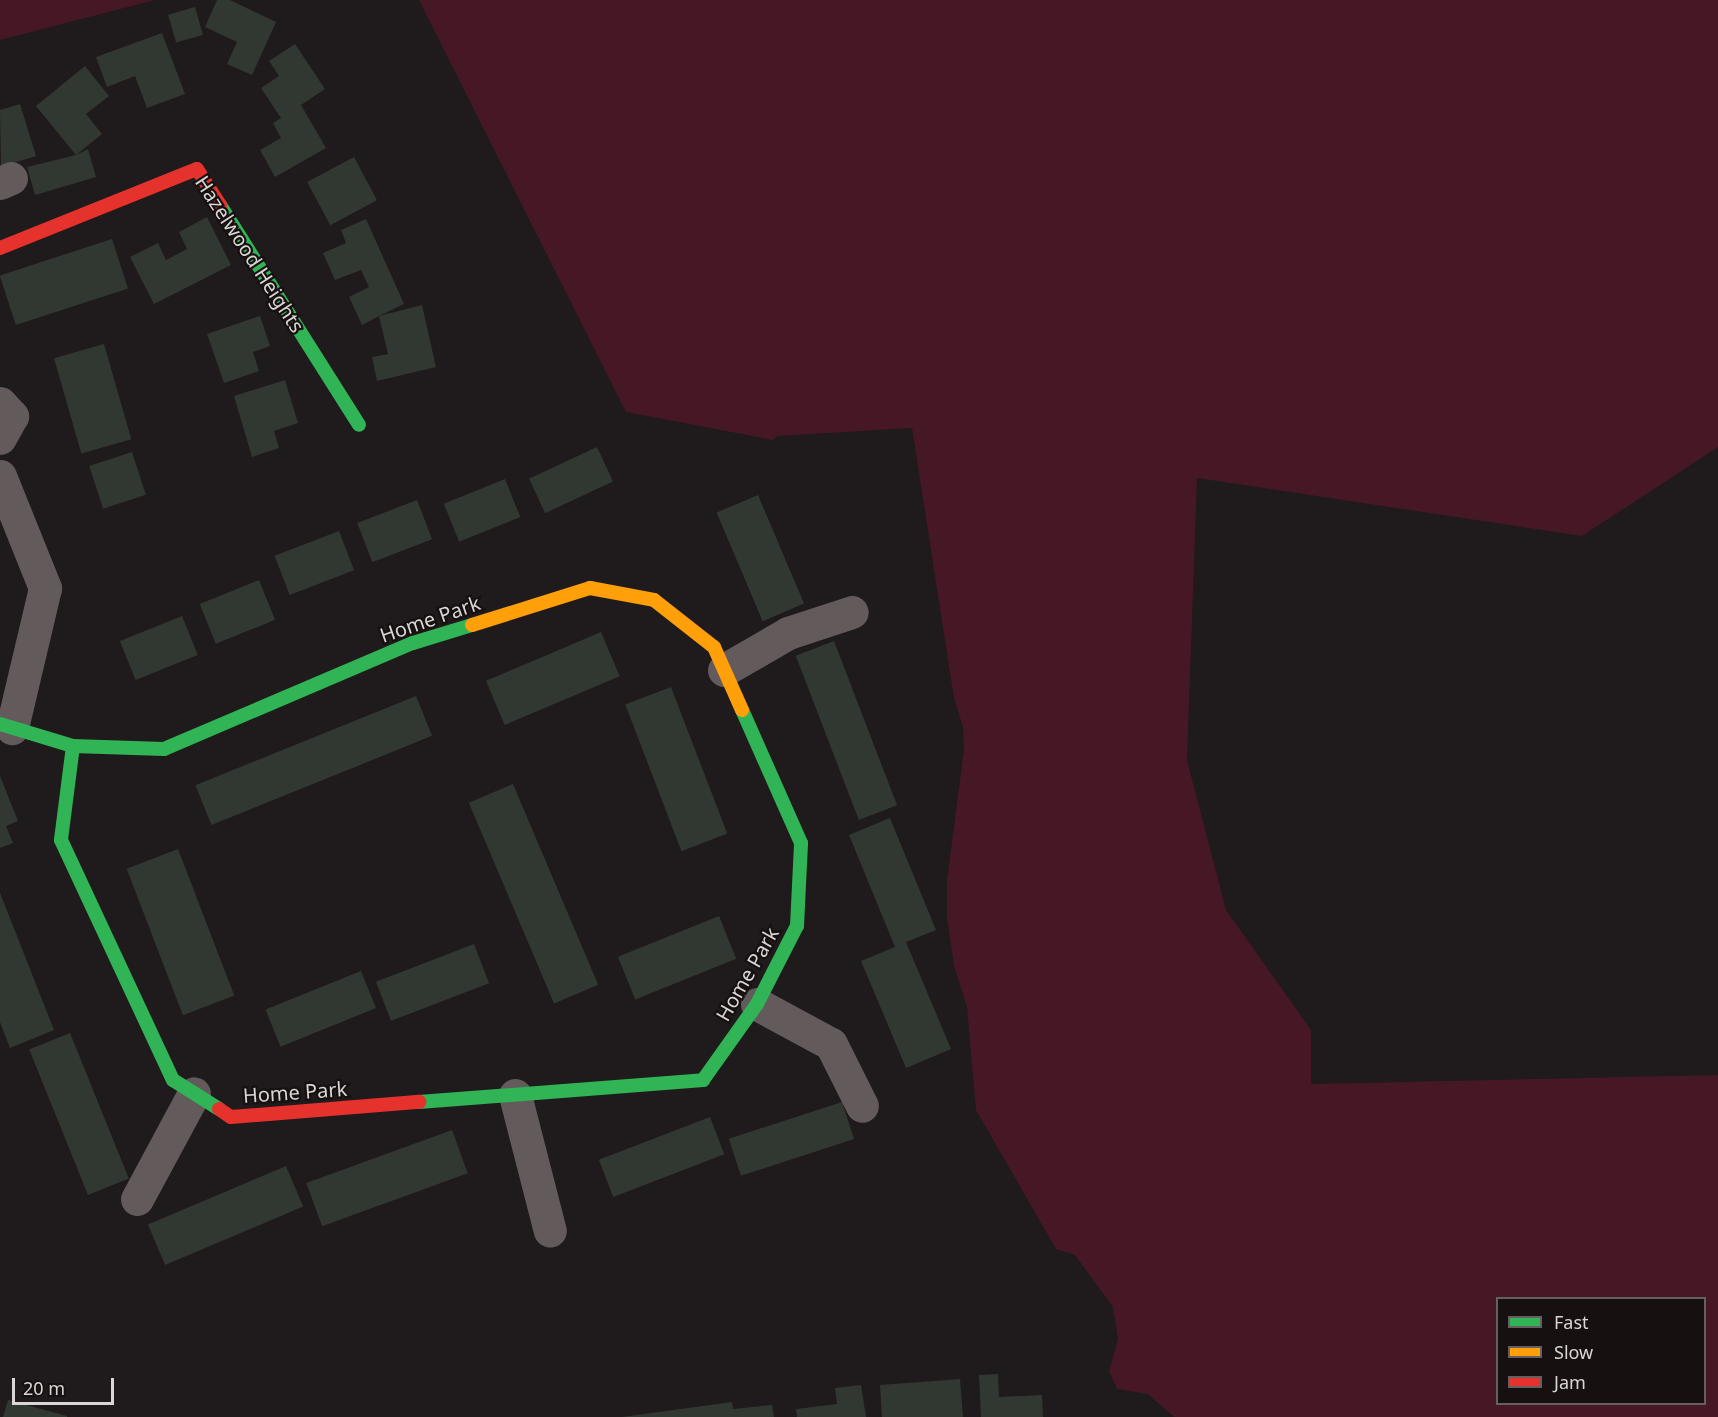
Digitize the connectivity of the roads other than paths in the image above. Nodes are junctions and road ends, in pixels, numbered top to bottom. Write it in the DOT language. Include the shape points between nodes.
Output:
graph roads {
  1 [pos="0,248"];
  2 [pos="0,403"];
  3 [pos="359,424"];
  4 [pos="0,438"];
  5 [pos="0,476"];
  6 [pos="852,612"];
  7 [pos="724,670"];
  8 [pos="6,726"];
  9 [pos="73,746"];
  10 [pos="757,1004"];
  11 [pos="194,1093"];
  12 [pos="515,1095"];
  13 [pos="862,1106"];
  14 [pos="137,1199"];
  15 [pos="549,1231"];
  1 -- 3 [label="street, Hazelwood Heights" via="197,169"];
  2 -- 4 [label="street" via="12,416"];
  5 -- 8 [label="street" via="45,588"];
  6 -- 7 [label="street" via="788,633"];
  7 -- 9 [label="street, Home Park" via="714,647 654,600 590,588 413,643 164,749"];
  7 -- 10 [label="street, Home Park" via="801,843 797,926"];
  8 -- 9 [label="street, Home Park"];
  9 -- 11 [label="street, Home Park" via="60,840 173,1080"];
  10 -- 12 [label="street, Home Park" via="703,1080"];
  10 -- 13 [label="street" via="831,1044"];
  11 -- 12 [label="street, Home Park" via="231,1117"];
  11 -- 14 [label="street"];
  12 -- 15 [label="street"];
}
